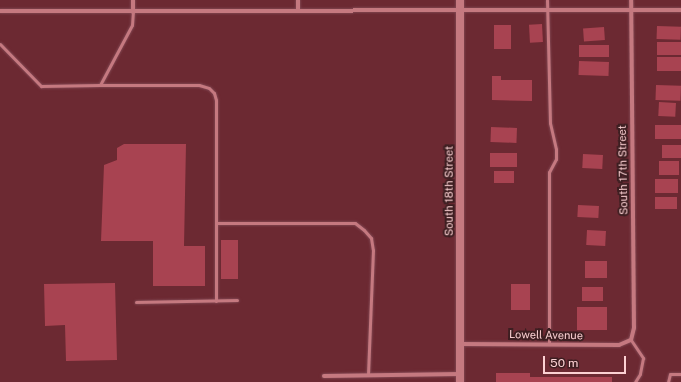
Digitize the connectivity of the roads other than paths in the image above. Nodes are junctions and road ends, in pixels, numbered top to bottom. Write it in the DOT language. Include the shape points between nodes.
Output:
graph roads {
  1 [pos="133,0"];
  2 [pos="298,0"];
  3 [pos="460,0"];
  4 [pos="547,0"];
  5 [pos="631,0"];
  6 [pos="460,9"];
  7 [pos="547,9"];
  8 [pos="631,9"];
  9 [pos="298,10"];
  10 [pos="681,10"];
  11 [pos="0,11"];
  12 [pos="133,12"];
  13 [pos="0,44"];
  14 [pos="100,85"];
  15 [pos="216,223"];
  16 [pos="216,300"];
  17 [pos="237,300"];
  18 [pos="136,302"];
  19 [pos="631,340"];
  20 [pos="460,344"];
  21 [pos="549,344"];
  22 [pos="681,374"];
  23 [pos="368,375"];
  24 [pos="324,376"];
  25 [pos="460,378"];
  26 [pos="635,382"];
  27 [pos="668,382"];
  1 -- 12 [label="street"];
  2 -- 9 [label="street"];
  3 -- 6 [label="main road, South 18th Street"];
  4 -- 7 [label="lane"];
  5 -- 8 [label="street, South 17th Street"];
  6 -- 7 [label="street"];
  6 -- 9 [label="street"];
  6 -- 20 [label="main road, South 18th Street"];
  7 -- 8 [label="street"];
  7 -- 21 [label="lane" via="550,123 556,149 556,159 549,172"];
  8 -- 10 [label="street"];
  8 -- 19 [label="street, South 17th Street" via="634,328"];
  9 -- 12 [label="street"];
  11 -- 12 [label="street"];
  12 -- 14 [label="lane" via="132,25"];
  13 -- 14 [label="lane" via="41,86"];
  14 -- 15 [label="lane" via="199,84 214,93"];
  15 -- 16 [label="lane"];
  15 -- 23 [label="lane" via="355,224 364,230 371,238 373,250"];
  16 -- 17 [label="lane"];
  16 -- 18 [label="lane"];
  19 -- 21 [label="street, Lowell Avenue" via="619,345"];
  19 -- 26 [label="lane" via="643,358 640,374"];
  20 -- 21 [label="street, Lowell Avenue"];
  20 -- 25 [label="main road, South 18th Street"];
  22 -- 27 [label="lane" via="670,374"];
  23 -- 24 [label="street"];
  23 -- 25 [label="street"];
}
